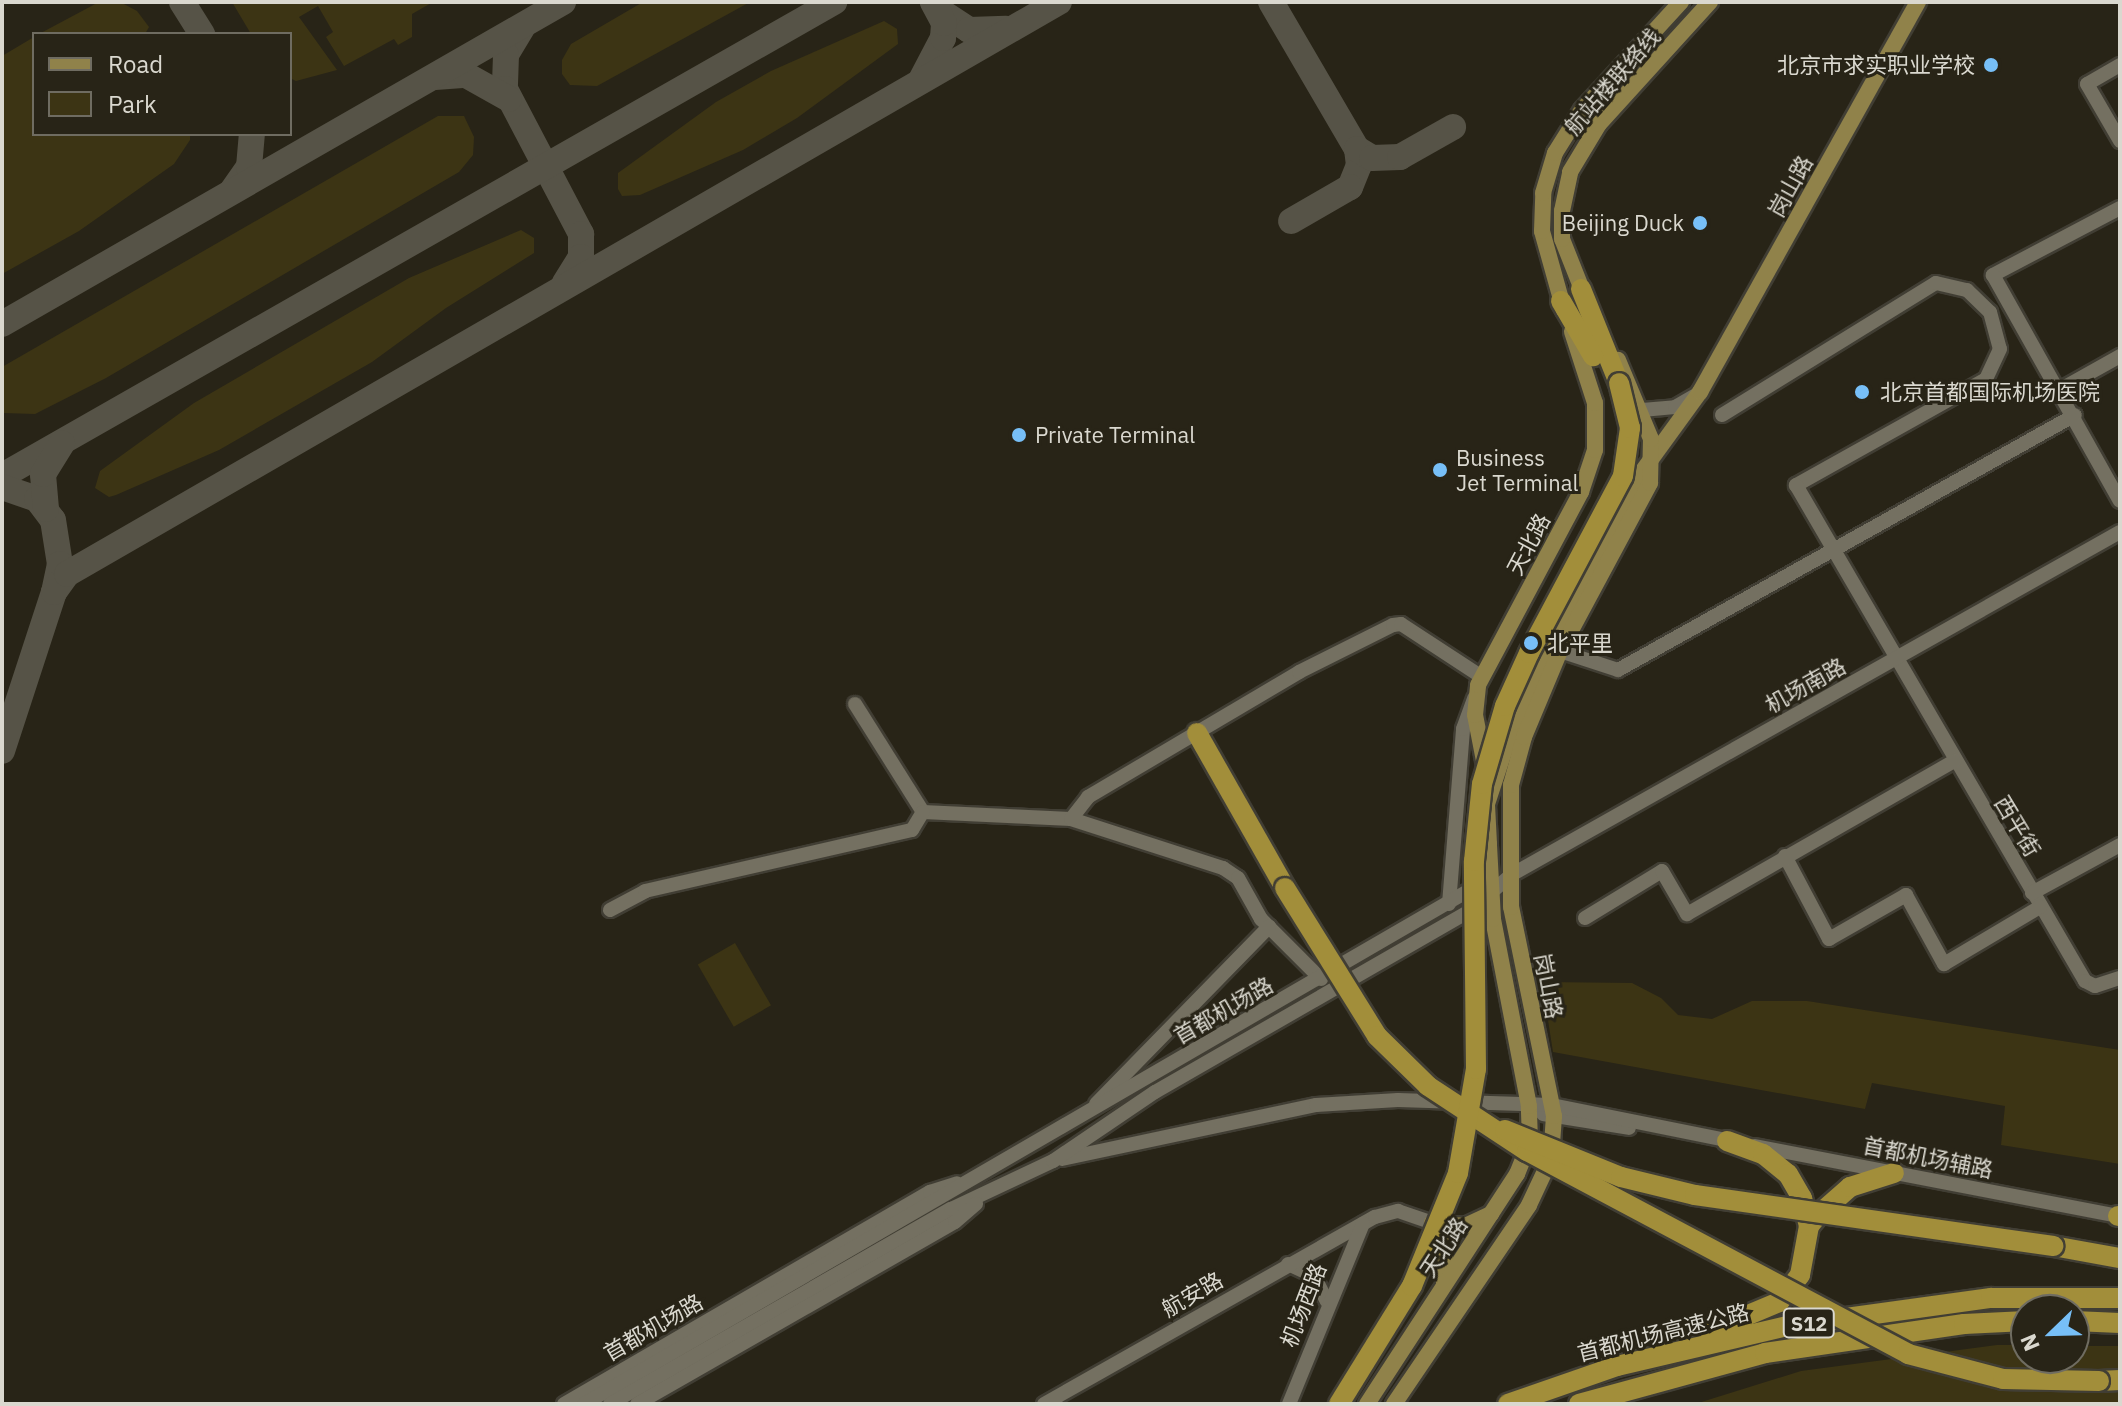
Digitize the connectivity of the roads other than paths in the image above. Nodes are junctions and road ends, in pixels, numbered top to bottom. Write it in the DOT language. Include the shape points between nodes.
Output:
graph roads {
  1 [pos="1681,2"];
  2 [pos="1710,2"];
  3 [pos="1918,2"];
  4 [pos="2120,65"];
  5 [pos="2120,141"];
  6 [pos="2120,208"];
  7 [pos="1581,289"];
  8 [pos="1561,301"];
  9 [pos="2010,303"];
  10 [pos="1990,312"];
  11 [pos="2120,356"];
  12 [pos="1614,386"];
  13 [pos="2061,389"];
  14 [pos="1700,392"];
  15 [pos="1642,410"];
  16 [pos="1722,415"];
  17 [pos="2075,415"];
  18 [pos="1652,459"];
  19 [pos="2116,482"];
  20 [pos="2120,501"];
  21 [pos="2120,532"];
  22 [pos="1832,549"];
  23 [pos="1560,651"];
  24 [pos="1895,660"];
  25 [pos="1482,677"];
  26 [pos="1474,698"];
  27 [pos="855,704"];
  28 [pos="1197,733"];
  29 [pos="1954,761"];
  30 [pos="1487,804"];
  31 [pos="923,812"];
  32 [pos="1071,819"];
  33 [pos="2120,845"];
  34 [pos="1785,856"];
  35 [pos="1511,875"];
  36 [pos="1491,885"];
  37 [pos="2032,893"];
  38 [pos="1449,904"];
  39 [pos="2040,907"];
  40 [pos="610,910"];
  41 [pos="1585,918"];
  42 [pos="1269,927"];
  43 [pos="2120,978"];
  44 [pos="1321,979"];
  45 [pos="1529,1106"];
  46 [pos="1553,1110"];
  47 [pos="1083,1117"];
  48 [pos="1501,1129"];
  49 [pos="1041,1140"];
  50 [pos="1727,1141"];
  51 [pos="1053,1161"];
  52 [pos="1894,1173"];
  53 [pos="976,1177"];
  54 [pos="983,1199"];
  55 [pos="1492,1213"];
  56 [pos="2119,1216"];
  57 [pos="1432,1223"];
  58 [pos="1363,1224"];
  59 [pos="1809,1226"];
  60 [pos="2120,1258"];
  61 [pos="1288,1264"];
  62 [pos="1439,1295"];
  63 [pos="2120,1298"];
  64 [pos="1327,1301"];
  65 [pos="2010,1322"];
  66 [pos="2090,1322"];
  67 [pos="2120,1323"];
  68 [pos="1676,1351"];
  69 [pos="2110,1380"];
  70 [pos="564,1404"];
  71 [pos="584,1404"];
  72 [pos="610,1404"];
  73 [pos="637,1404"];
  74 [pos="1044,1404"];
  75 [pos="1289,1404"];
  76 [pos="1325,1404"];
  77 [pos="1339,1404"];
  78 [pos="1367,1404"];
  79 [pos="1394,1404"];
  80 [pos="1508,1404"];
  81 [pos="1579,1404"];
  1 -- 8 [label="main road, 航站楼联络线" via="1582,110 1555,153 1541,219 1548,266"];
  2 -- 7 [label="main road, 航站楼联络线" via="1599,124 1574,164 1561,226"];
  3 -- 14 [label="main road, 岗山路"];
  4 -- 5 [label="street" via="2087,84"];
  6 -- 9 [label="street" via="1993,275"];
  7 -- 12 [label="highway"];
  7 -- 15 [label="main road, 航站楼联络线"];
  8 -- 12 [label="highway"];
  8 -- 25 [label="main road, 天北路" via="1595,403 1595,450 1581,492"];
  9 -- 10 [label="street"];
  9 -- 13 [label="street"];
  10 -- 16 [label="street" via="1967,290 1936,283"];
  10 -- 22 [label="street, 西平街" via="2000,349 1986,379 1796,485"];
  11 -- 13 [label="street"];
  12 -- 76 [label="highway" via="1618,431 1608,481 1506,674 1470,782 1463,871 1466,1060 1448,1165 1407,1269"];
  12 -- 77 [label="highway, bridge" via="1630,428 1623,476 1529,653 1484,773 1474,861 1476,1069 1458,1173 1412,1286"];
  13 -- 17 [label="street"];
  14 -- 15 [label="street" via="1675,407"];
  14 -- 18 [label="main road, 岗山路"];
  15 -- 18 [label="main road"];
  17 -- 19 [label="street"];
  17 -- 22 [label="street"];
  18 -- 23 [label="main road" via="1650,483"];
  18 -- 30 [label="main road, 天北路" via="1636,480 1538,669"];
  19 -- 20 [label="street"];
  21 -- 24 [label="street, 机场南路"];
  22 -- 23 [label="street" via="1618,670"];
  22 -- 24 [label="street, 西平街"];
  23 -- 35 [label="main road" via="1515,767"];
  24 -- 29 [label="street, 西平街"];
  24 -- 35 [label="street, 机场南路"];
  25 -- 26 [label="main road, 天北路"];
  25 -- 28 [label="street" via="1401,624 1393,625"];
  26 -- 30 [label="main road, 天北路"];
  26 -- 38 [label="street" via="1463,729"];
  27 -- 31 [label="street"];
  28 -- 32 [label="street" via="1088,797"];
  28 -- 48 [label="highway, bridge" via="1377,1036 1428,1086"];
  29 -- 34 [label="street"];
  29 -- 37 [label="street, 西平街"];
  30 -- 36 [label="main road, 天北路"];
  31 -- 32 [label="street"];
  31 -- 40 [label="street" via="912,830 645,891"];
  32 -- 42 [label="street" via="1231,871"];
  33 -- 37 [label="street"];
  34 -- 39 [label="street" via="1829,939 1906,895 1944,964"];
  34 -- 41 [label="street" via="1687,914 1662,871"];
  35 -- 36 [label="street"];
  35 -- 46 [label="main road, 岗山路" via="1511,907"];
  36 -- 38 [label="street, 首都机场路"];
  36 -- 45 [label="main road, 岗山路"];
  36 -- 51 [label="street, 首都机场路" via="1470,911 1155,1092"];
  37 -- 39 [label="street, 西平街"];
  38 -- 44 [label="street, 首都机场路"];
  39 -- 43 [label="street, 西平街" via="2085,981 2095,986"];
  42 -- 44 [label="street"];
  42 -- 47 [label="street"];
  44 -- 47 [label="street, 首都机场路"];
  45 -- 46 [label="street, 首都机场路"];
  45 -- 51 [label="street, 首都机场路" via="1339,1101 1197,1126"];
  45 -- 55 [label="main road, 天北路" via="1527,1153"];
  46 -- 50 [label="street, 首都机场辅路"];
  46 -- 79 [label="main road" via="1551,1158 1540,1188"];
  47 -- 49 [label="street, 首都机场路"];
  48 -- 60 [label="highway, bridge" via="1669,1189"];
  48 -- 69 [label="highway, bridge" via="1535,1156 1908,1354 2003,1379"];
  49 -- 51 [label="street"];
  49 -- 53 [label="street, 首都机场路"];
  50 -- 52 [label="street, 首都机场辅路"];
  50 -- 59 [label="highway" via="1763,1154 1788,1174"];
  51 -- 54 [label="street, 首都机场路"];
  52 -- 56 [label="street, 首都机场辅路"];
  52 -- 59 [label="highway" via="1841,1192"];
  53 -- 70 [label="street, 首都机场路" via="930,1192"];
  53 -- 71 [label="street, 首都机场路"];
  54 -- 72 [label="street, 首都机场路" via="951,1209"];
  54 -- 73 [label="street, 首都机场路" via="955,1222"];
  55 -- 57 [label="main road" via="1465,1226"];
  55 -- 62 [label="main road, 天北路"];
  57 -- 58 [label="street, 航安路" via="1398,1211"];
  57 -- 62 [label="main road" via="1447,1264"];
  58 -- 61 [label="street, 航安路"];
  58 -- 64 [label="street, 机场西路"];
  59 -- 68 [label="highway" via="1800,1275 1779,1302"];
  61 -- 64 [label="street" via="1314,1276"];
  61 -- 74 [label="street, 航安路"];
  62 -- 78 [label="main road, 天北路"];
  63 -- 68 [label="highway, 首都机场高速公路 / S12" via="2006,1297 1935,1303 1788,1326"];
  64 -- 75 [label="street, 机场西路"];
  65 -- 81 [label="highway, 首都机场高速公路 / S12" via="1765,1353"];
  66 -- 67 [label="highway"];
  68 -- 80 [label="highway, 首都机场高速公路 / S12" via="1583,1376"];
}
